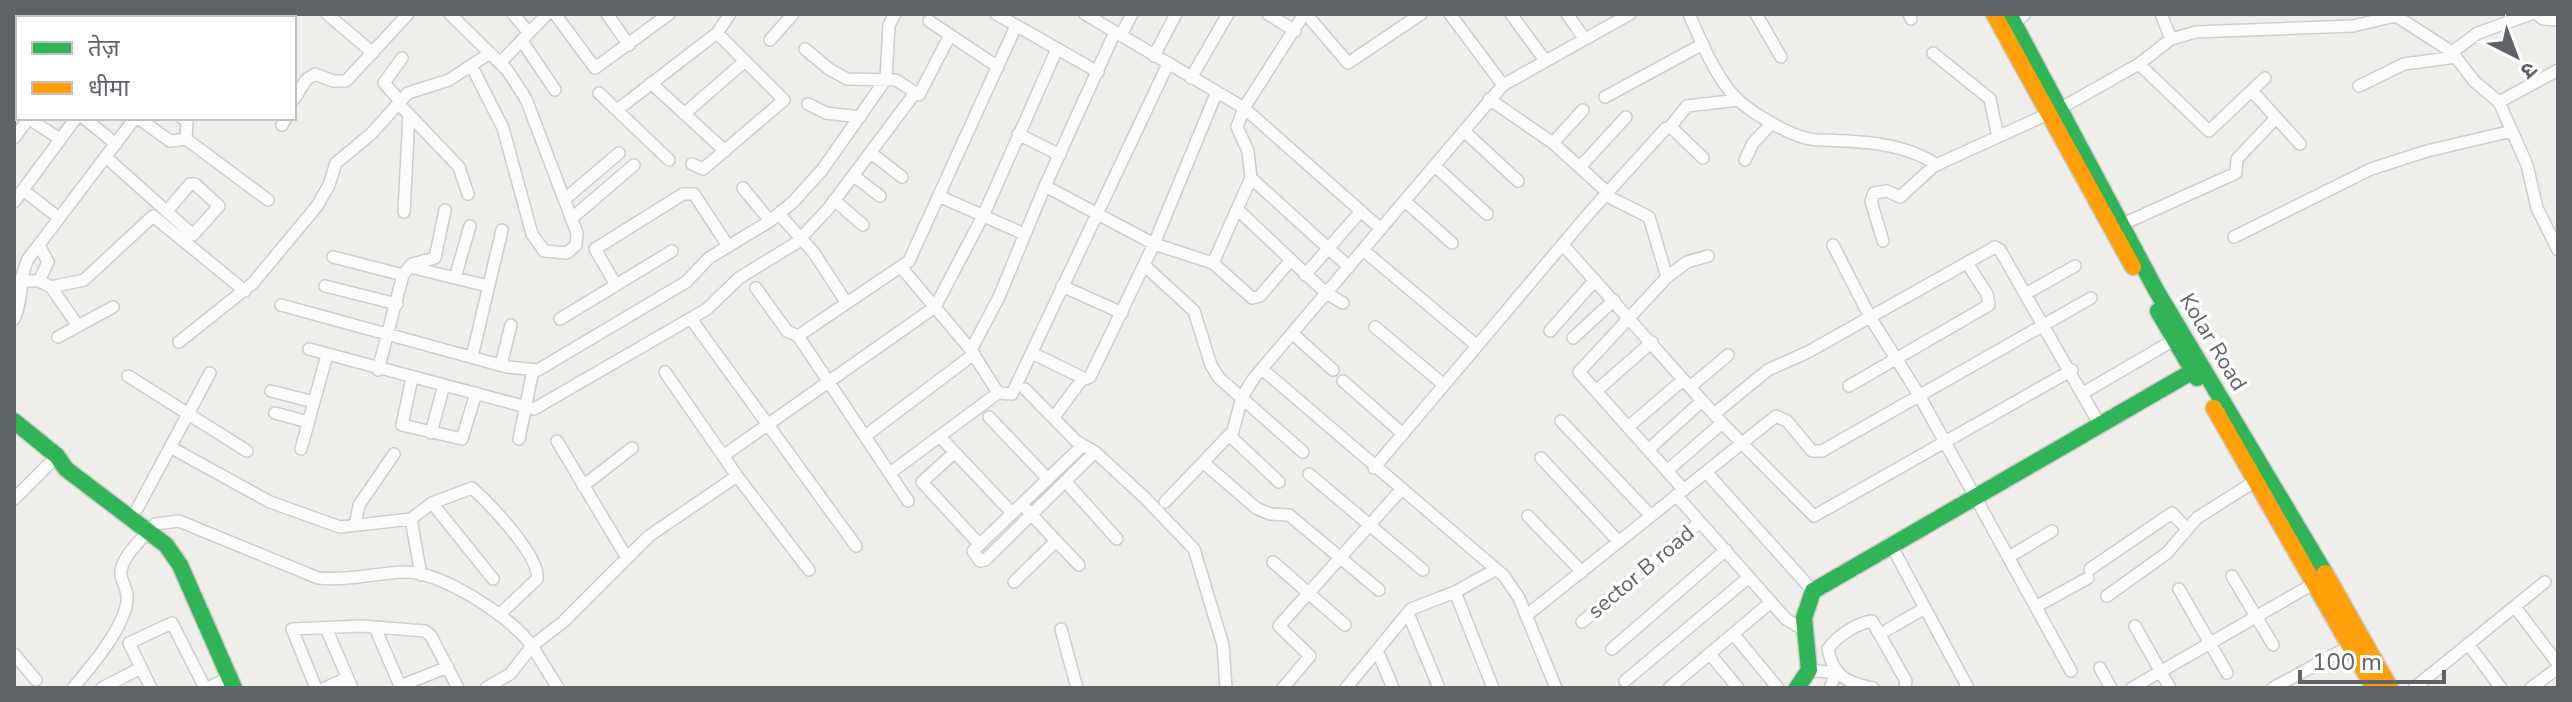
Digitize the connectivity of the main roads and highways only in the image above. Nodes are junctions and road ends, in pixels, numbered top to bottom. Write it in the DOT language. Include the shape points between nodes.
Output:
graph roads {
  1 [pos="1994,14"];
  2 [pos="2016,17"];
  3 [pos="2055,110"];
  4 [pos="2106,206"];
  5 [pos="2198,369"];
  6 [pos="20,425"];
  7 [pos="57,456"];
  8 [pos="152,527"];
  9 [pos="2321,580"];
  10 [pos="239,686"];
  11 [pos="1797,688"];
  12 [pos="2374,688"];
  13 [pos="2390,688"];
  1 -- 3 [label="main road, Kolar Road"];
  2 -- 3 [label="main road, Kolar Road"];
  3 -- 4 [label="main road, Kolar Road"];
  4 -- 5 [label="main road, Kolar Road" via="2174,340"];
  4 -- 5 [label="main road, Kolar Road" via="2123,224"];
  5 -- 9 [label="main road, Kolar Road"];
  5 -- 11 [label="main road" via="1813,591 1804,630 1809,670"];
  6 -- 7 [label="main road"];
  7 -- 8 [label="main road" via="66,469"];
  7 -- 8 [label="main road" via="70,459 137,509"];
  8 -- 10 [label="main road" via="186,557"];
  9 -- 12 [label="main road, Kolar Road"];
  9 -- 13 [label="main road, Kolar Road"];
}
